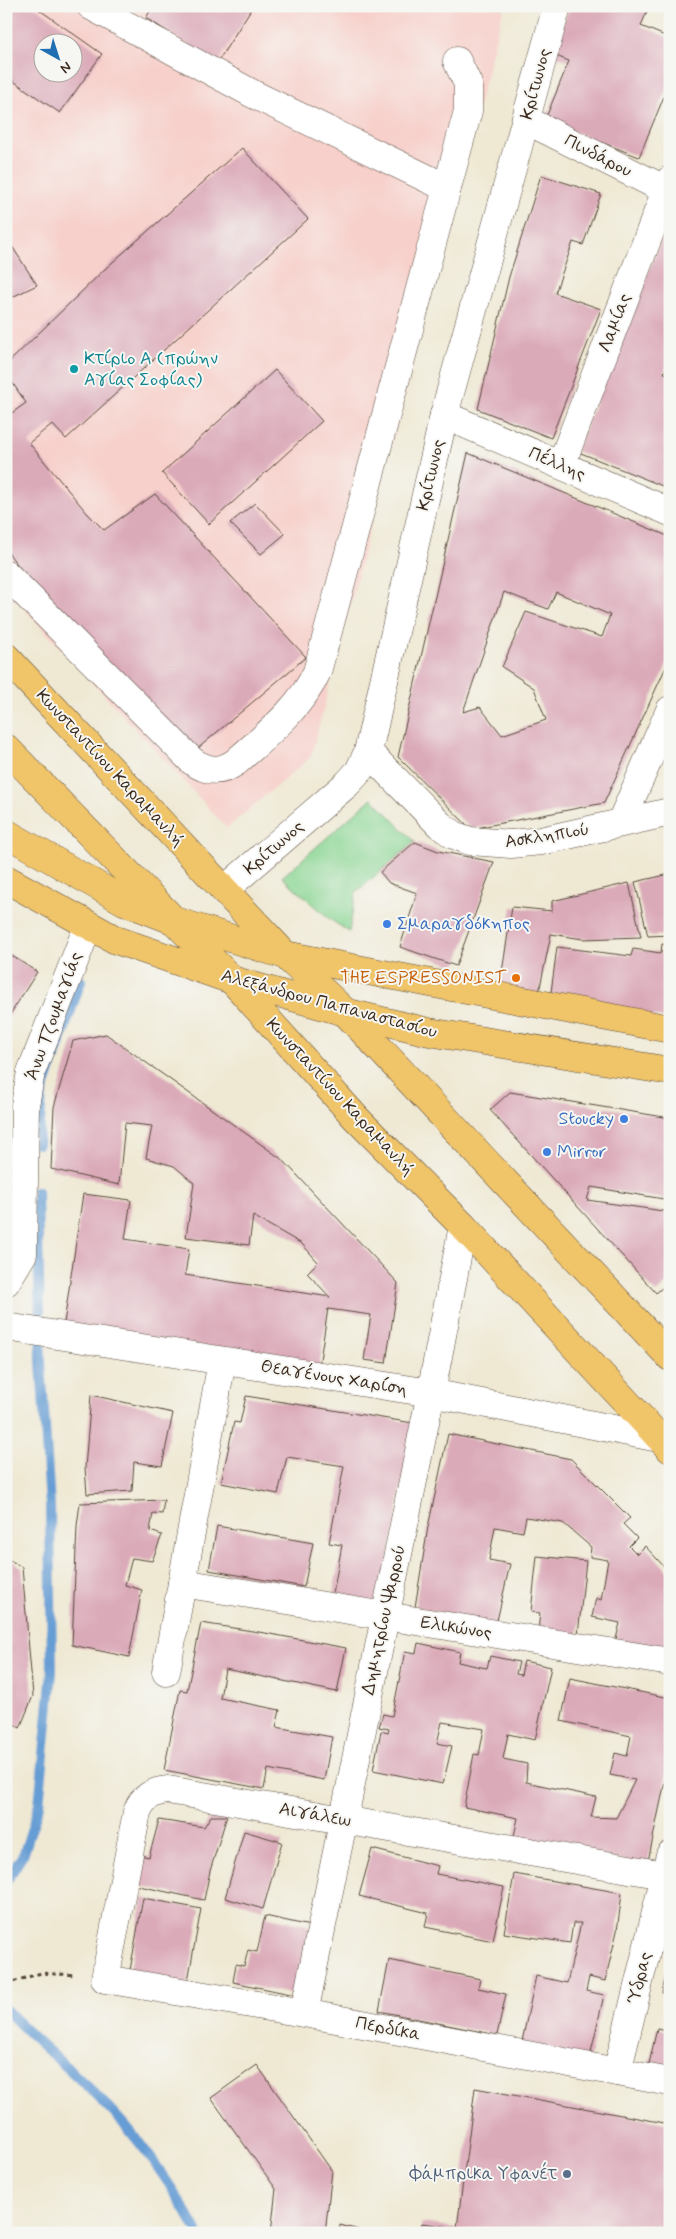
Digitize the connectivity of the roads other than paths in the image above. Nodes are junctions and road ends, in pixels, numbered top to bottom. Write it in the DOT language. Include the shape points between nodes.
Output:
graph roads {
  1 [pos="91,6"];
  2 [pos="557,6"];
  3 [pos="457,61"];
  4 [pos="526,120"];
  5 [pos="447,188"];
  6 [pos="668,188"];
  7 [pos="444,415"];
  8 [pos="560,465"];
  9 [pos="670,512"];
  10 [pos="6,574"];
  11 [pos="6,657"];
  12 [pos="670,710"];
  13 [pos="6,748"];
  14 [pos="368,752"];
  15 [pos="670,812"];
  16 [pos="621,822"];
  17 [pos="6,833"];
  18 [pos="6,879"];
  19 [pos="224,890"];
  20 [pos="175,921"];
  21 [pos="88,926"];
  22 [pos="286,955"];
  23 [pos="232,980"];
  24 [pos="345,1012"];
  25 [pos="670,1029"];
  26 [pos="670,1071"];
  27 [pos="463,1226"];
  28 [pos="6,1282"];
  29 [pos="8,1328"];
  30 [pos="670,1357"];
  31 [pos="222,1361"];
  32 [pos="431,1393"];
  33 [pos="664,1443"];
  34 [pos="182,1583"];
  35 [pos="385,1616"];
  36 [pos="670,1662"];
  37 [pos="166,1672"];
  38 [pos="343,1820"];
  39 [pos="668,1869"];
  40 [pos="106,1979"];
  41 [pos="304,2013"];
  42 [pos="618,2072"];
  43 [pos="670,2082"];
  1 -- 5 [label="street" via="253,94"];
  2 -- 4 [label="street, Κρίτωνος"];
  3 -- 5 [label="street" via="468,84 468,111"];
  4 -- 6 [label="street, Πινδάρου"];
  4 -- 7 [label="street, Κρίτωνος"];
  5 -- 10 [label="street" via="316,672 298,704 236,762 226,769 214,771 192,761"];
  6 -- 8 [label="street, Λαμίας"];
  7 -- 8 [label="street, Πέλλης"];
  7 -- 14 [label="street, Κρίτωνος"];
  8 -- 9 [label="street, Πέλλης"];
  11 -- 19 [label="main road, Κωνσταντίνου Καραμανλή"];
  12 -- 16 [label="street"];
  13 -- 20 [label="main road, Κωνσταντίνου Καραμανλή"];
  14 -- 16 [label="street, Ασκληπιού" via="440,825 470,841 524,843"];
  14 -- 19 [label="street, Κρίτωνος" via="359,771 347,784"];
  15 -- 16 [label="street, Ασκληπιού"];
  17 -- 20 [label="main road, Αλεξάνδρου Παπαναστασίου" via="124,901"];
  18 -- 21 [label="main road, Αλεξάνδρου Παπαναστασίου"];
  19 -- 22 [label="main road, Κωνσταντίνου Καραμανλή"];
  20 -- 22 [label="main road, Αλεξάνδρου Παπαναστασίου"];
  20 -- 23 [label="main road, Κωνσταντίνου Καραμανλή"];
  21 -- 23 [label="main road, Αλεξάνδρου Παπαναστασίου" via="116,940"];
  21 -- 28 [label="street, Άνω Τζουμαγιάς" via="28,1085 25,1105 24,1254"];
  22 -- 24 [label="main road, Κωνσταντίνου Καραμανλή"];
  22 -- 25 [label="main road, Αλεξάνδρου Παπαναστασίου"];
  23 -- 24 [label="main road, Αλεξάνδρου Παπαναστασίου"];
  23 -- 27 [label="main road, Κωνσταντίνου Καραμανλή" via="356,1118"];
  24 -- 26 [label="main road, Αλεξάνδρου Παπαναστασίου" via="429,1032"];
  24 -- 30 [label="main road, Κωνσταντίνου Καραμανλή"];
  27 -- 32 [label="street, Δημητρίου Ψαρρού"];
  27 -- 33 [label="main road, Κωνσταντίνου Καραμανλή"];
  29 -- 31 [label="street, Θεαγένους Χαρίση"];
  31 -- 32 [label="street, Θεαγένους Χαρίση"];
  31 -- 34 [label="street"];
  32 -- 33 [label="street, Θεαγένους Χαρίση"];
  32 -- 35 [label="street, Δημητρίου Ψαρρού"];
  34 -- 35 [label="street, Ελικώνος"];
  34 -- 37 [label="street"];
  35 -- 36 [label="street, Ελικώνος"];
  35 -- 38 [label="street, Δημητρίου Ψαρρού"];
  38 -- 39 [label="street, Αιγάλεω"];
  38 -- 40 [label="street, Αιγάλεω" via="168,1790 149,1795 137,1812"];
  38 -- 41 [label="street, Δημητρίου Ψαρρού"];
  39 -- 42 [label="street, Ύδρας"];
  40 -- 41 [label="street, Περδίκα"];
  41 -- 42 [label="street, Περδίκα"];
  42 -- 43 [label="street, Περδίκα"];
}
